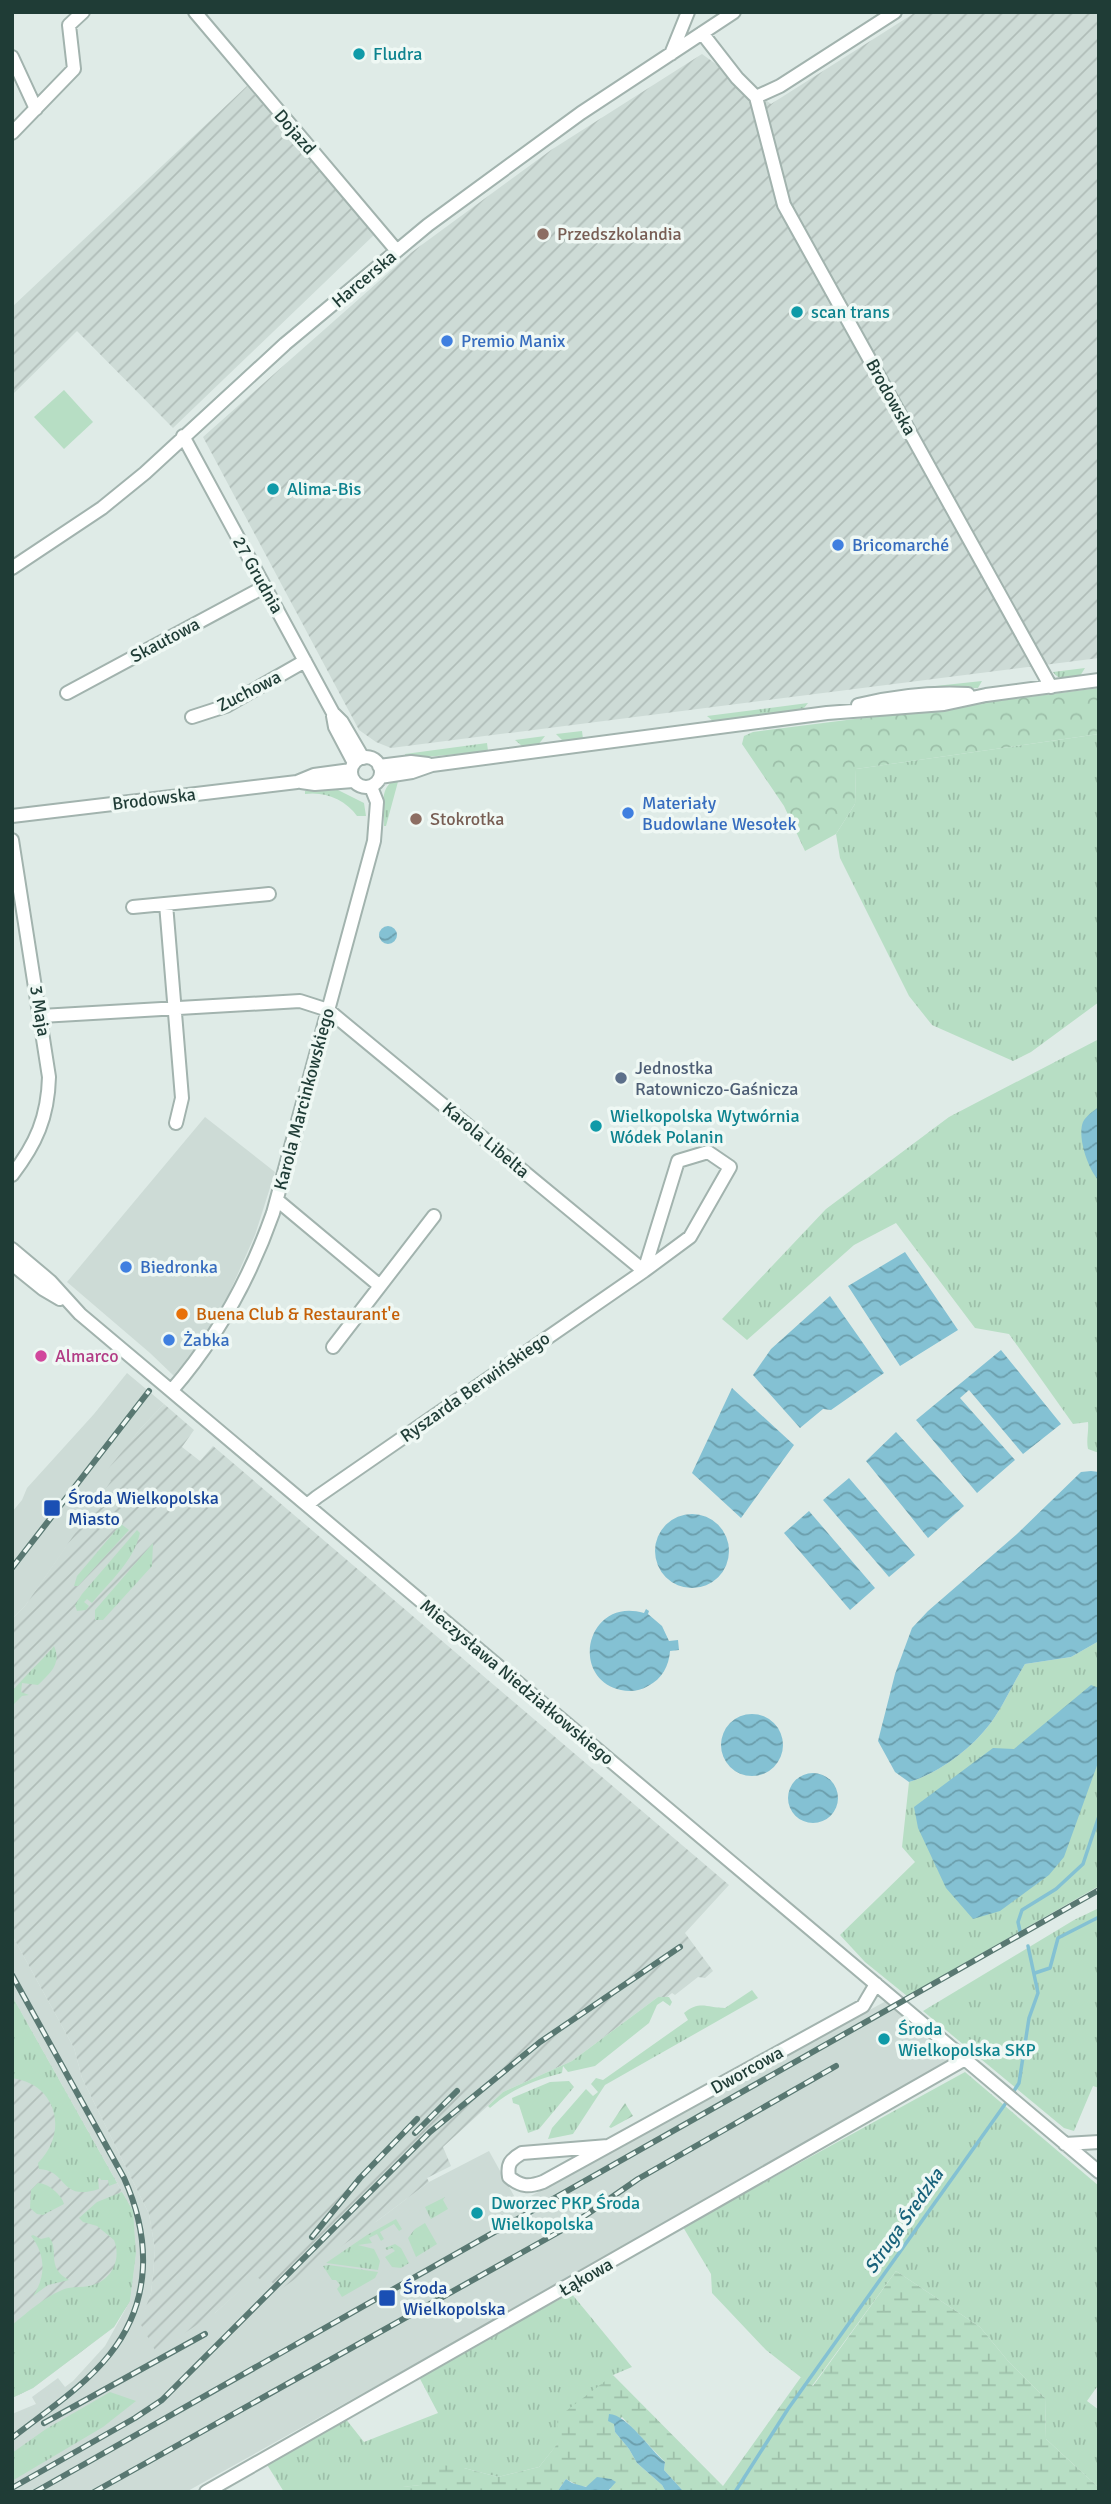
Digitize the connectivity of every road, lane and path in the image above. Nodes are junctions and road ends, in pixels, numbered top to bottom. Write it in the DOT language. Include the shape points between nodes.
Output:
graph roads {
  1 [pos="83,12"];
  2 [pos="195,12"];
  3 [pos="688,12"];
  4 [pos="734,12"];
  5 [pos="895,12"];
  6 [pos="702,33"];
  7 [pos="671,54"];
  8 [pos="12,57"];
  9 [pos="756,97"];
  10 [pos="36,109"];
  11 [pos="12,133"];
  12 [pos="397,251"];
  13 [pos="183,436"];
  14 [pos="12,568"];
  15 [pos="264,587"];
  16 [pos="305,661"];
  17 [pos="1099,680"];
  18 [pos="1051,687"];
  19 [pos="67,693"];
  20 [pos="192,717"];
  21 [pos="355,768"];
  22 [pos="377,776"];
  23 [pos="12,816"];
  24 [pos="12,840"];
  25 [pos="269,894"];
  26 [pos="166,904"];
  27 [pos="133,907"];
  28 [pos="175,1009"];
  29 [pos="328,1010"];
  30 [pos="41,1016"];
  31 [pos="176,1124"];
  32 [pos="12,1175"];
  33 [pos="277,1200"];
  34 [pos="435,1216"];
  35 [pos="12,1248"];
  36 [pos="12,1265"];
  37 [pos="644,1271"];
  38 [pos="380,1286"];
  39 [pos="70,1305"];
  40 [pos="333,1347"];
  41 [pos="173,1390"];
  42 [pos="307,1505"];
  43 [pos="876,1984"];
  44 [pos="965,2059"];
  45 [pos="1099,2142"];
  46 [pos="1065,2144"];
  47 [pos="608,2146"];
  48 [pos="1099,2172"];
  49 [pos="206,2492"];
  1 -- 10 [label="street" via="69,25 74,69"];
  2 -- 12 [label="street, Dojazd"];
  3 -- 7 [label="street"];
  4 -- 6 [label="street, Harcerska"];
  5 -- 9 [label="street"];
  6 -- 7 [label="street, Harcerska"];
  6 -- 9 [label="street"];
  7 -- 12 [label="street, Harcerska" via="581,113"];
  8 -- 10 [label="street"];
  9 -- 18 [label="street, Brodowska" via="784,205"];
  10 -- 11 [label="street"];
  12 -- 13 [label="street, Harcerska"];
  13 -- 14 [label="street, Harcerska" via="102,508"];
  13 -- 15 [label="street, 27 Grudnia"];
  15 -- 16 [label="street, 27 Grudnia"];
  15 -- 19 [label="street, Skautowa"];
  16 -- 20 [label="street, Zuchowa" via="226,706"];
  16 -- 21 [label="street, 27 Grudnia"];
  17 -- 18 [label="street"];
  18 -- 22 [label="street" via="432,765"];
  21 -- 22 [label="street" via="358,785"];
  21 -- 22 [label="street" via="369,757"];
  21 -- 23 [label="street, Brodowska" via="314,784 297,782"];
  22 -- 29 [label="street, Karola Marcinkowskiego" via="376,829"];
  24 -- 30 [label="street, 3 Maja"];
  25 -- 26 [label="street"];
  26 -- 27 [label="street"];
  26 -- 28 [label="street"];
  28 -- 29 [label="street" via="300,1001"];
  28 -- 30 [label="street"];
  28 -- 31 [label="street" via="182,1098"];
  29 -- 33 [label="street, Karola Marcinkowskiego"];
  29 -- 37 [label="street, Karola Libelta"];
  30 -- 32 [label="street, 3 Maja" via="49,1077 47,1106 29,1153"];
  33 -- 38 [label="street"];
  33 -- 41 [label="street, Karola Marcinkowskiego" via="236,1299"];
  34 -- 38 [label="street"];
  35 -- 39 [label="street, Mieczysława Niedziałkowskiego"];
  36 -- 39 [label="street, Mieczysława Niedziałkowskiego"];
  37 -- 37 [label="street, Ryszarda Berwińskiego" via="690,1237 730,1167 708,1152 678,1161"];
  37 -- 42 [label="street, Ryszarda Berwińskiego"];
  38 -- 40 [label="street"];
  39 -- 41 [label="street, Mieczysława Niedziałkowskiego"];
  41 -- 42 [label="street, Mieczysława Niedziałkowskiego"];
  42 -- 43 [label="street, Mieczysława Niedziałkowskiego"];
  43 -- 44 [label="street, Mieczysława Niedziałkowskiego"];
  43 -- 47 [label="street, Dworcowa" via="863,2006"];
  44 -- 46 [label="street, Mieczysława Niedziałkowskiego"];
  44 -- 49 [label="street, Łąkowa"];
  45 -- 46 [label="street"];
  46 -- 48 [label="street"];
  47 -- 47 [label="street, Dworcowa" via="522,2153 511,2159 509,2177 530,2186 543,2182"];
}
